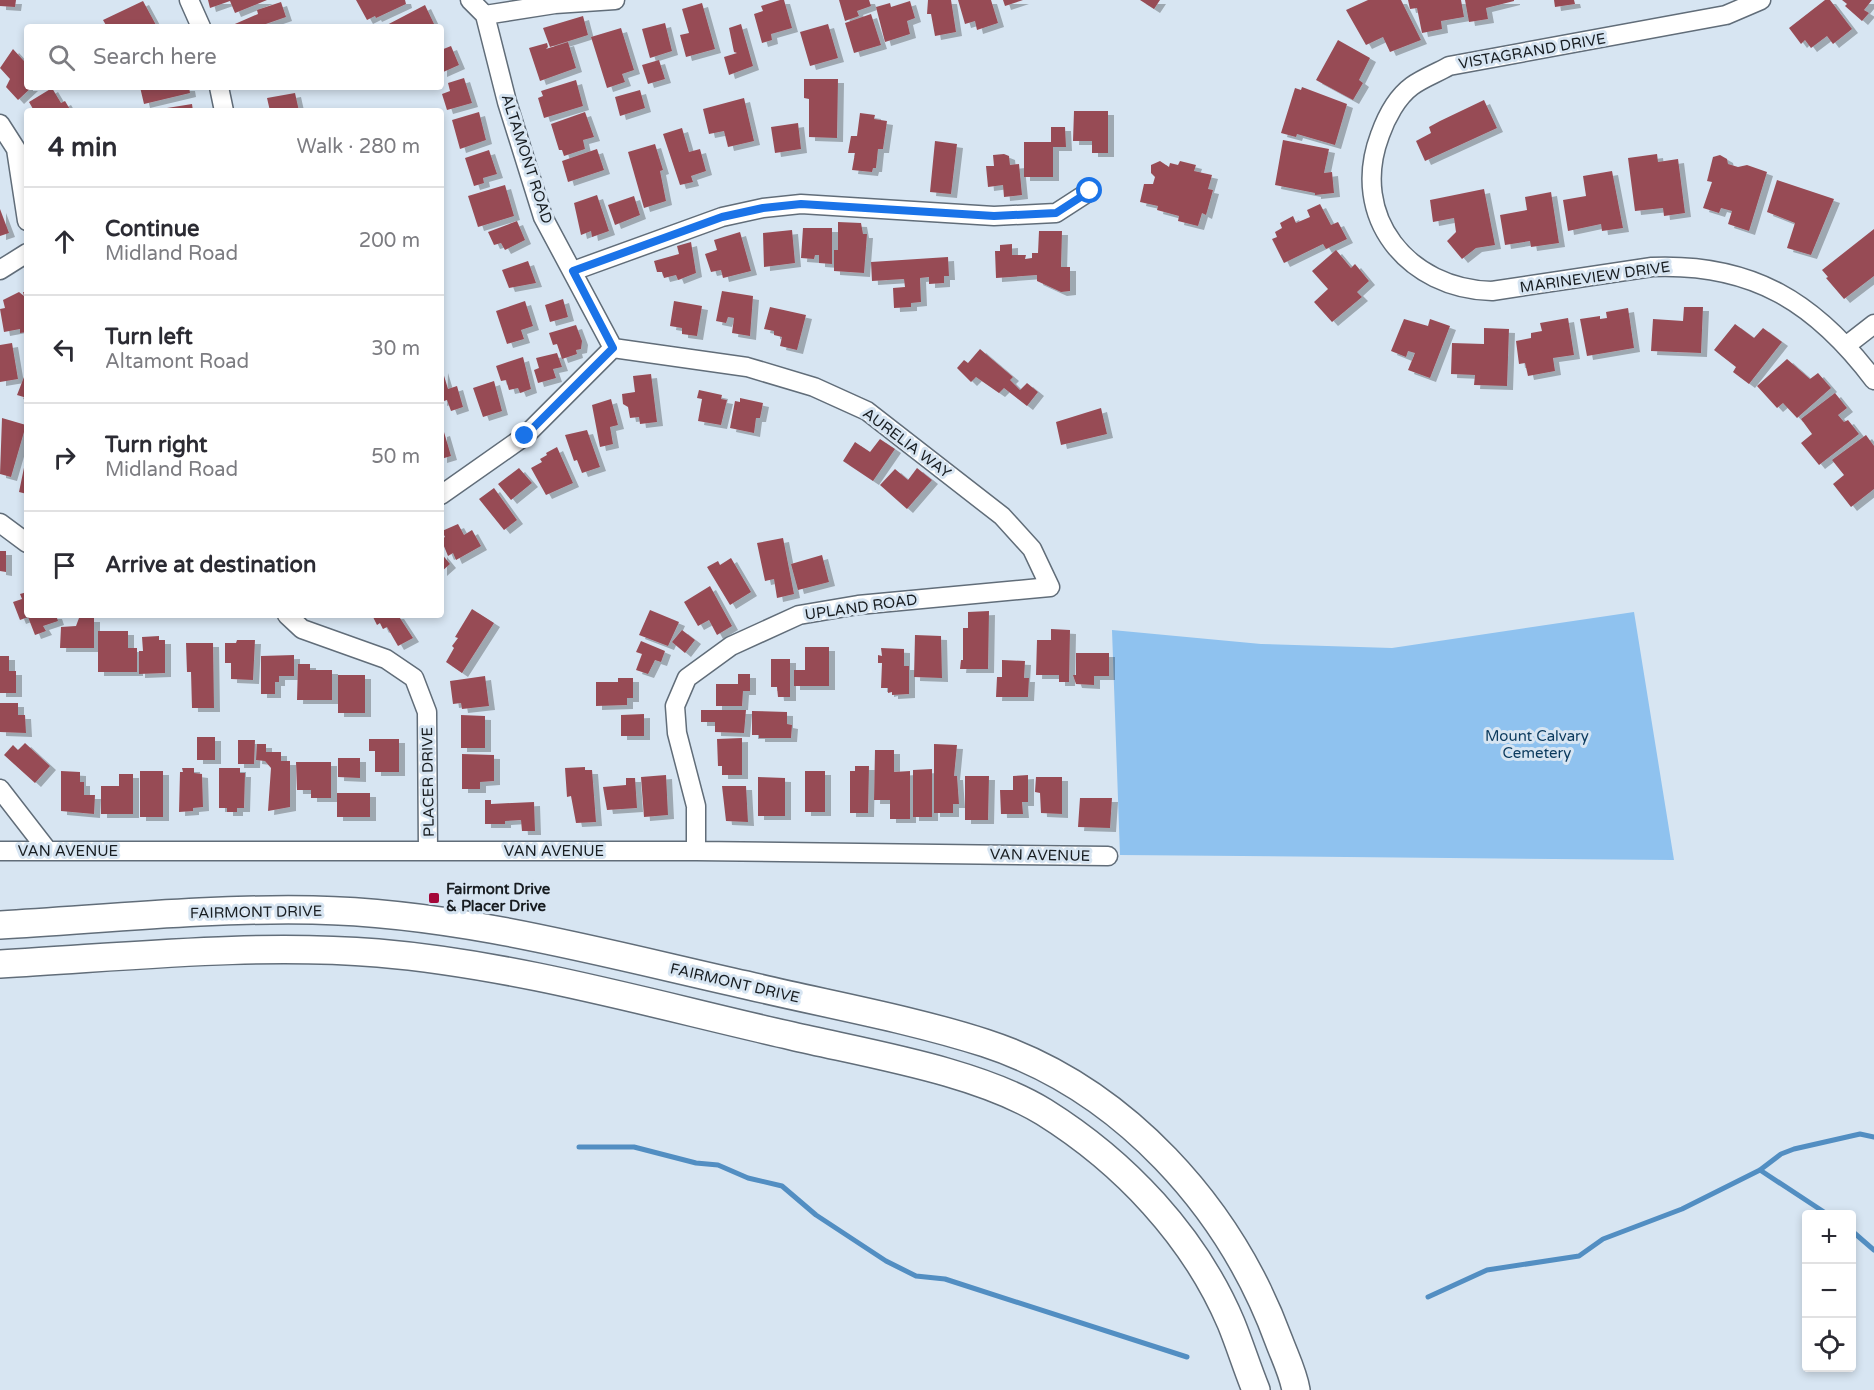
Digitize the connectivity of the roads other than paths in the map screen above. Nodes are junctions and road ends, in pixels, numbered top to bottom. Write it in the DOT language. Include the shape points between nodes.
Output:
graph roads {
  1 [pos="189,0"];
  2 [pos="470,0"];
  3 [pos="615,0"];
  4 [pos="1761,0"];
  5 [pos="485,15"];
  6 [pos="200,24"];
  7 [pos="220,90"];
  8 [pos="223,108"];
  9 [pos="0,124"];
  10 [pos="1090,191"];
  11 [pos="24,201"];
  12 [pos="1397,249"];
  13 [pos="24,255"];
  14 [pos="0,270"];
  15 [pos="573,271"];
  16 [pos="1874,324"];
  17 [pos="1847,345"];
  18 [pos="613,348"];
  19 [pos="1874,380"];
  20 [pos="444,493"];
  21 [pos="0,523"];
  22 [pos="24,541"];
  23 [pos="1050,587"];
  24 [pos="290,618"];
  25 [pos="0,789"];
  26 [pos="0,851"];
  27 [pos="48,851"];
  28 [pos="428,851"];
  29 [pos="696,851"];
  30 [pos="1108,856"];
  31 [pos="0,925"];
  32 [pos="0,964"];
  33 [pos="1256,1390"];
  34 [pos="1296,1390"];
  1 -- 6 [label="street"];
  2 -- 5 [label="street"];
  3 -- 5 [label="street"];
  4 -- 12 [label="street, VISTAGRAND DRIVE" via="1726,15 1449,66 1411,86 1386,118 1372,156 1371,196 1382,226"];
  5 -- 15 [label="street, ALTAMONT ROAD" via="543,217"];
  7 -- 8 [label="street"];
  9 -- 11 [label="street" via="16,149"];
  10 -- 15 [label="street" via="1056,213 994,216 801,204 763,208 722,217"];
  12 -- 17 [label="street, MARINEVIEW DRIVE" via="1419,270 1469,291 1652,267 1712,270 1757,282 1793,301"];
  13 -- 14 [label="street"];
  15 -- 18 [label="street, ALTAMONT ROAD"];
  16 -- 17 [label="street"];
  17 -- 19 [label="street, MARINEVIEW DRIVE"];
  18 -- 20 [label="street" via="525,436"];
  18 -- 23 [label="street, AURELIA WAY" via="747,367 814,387 867,411 1002,516 1032,549"];
  21 -- 22 [label="street"];
  23 -- 29 [label="street, UPLAND ROAD" via="858,604 799,615 731,646 687,678 675,706 677,733 696,806"];
  24 -- 28 [label="street, PLACER DRIVE" via="302,629 386,659 414,678 427,712"];
  25 -- 27 [label="street"];
  26 -- 27 [label="street, VAN AVENUE"];
  27 -- 28 [label="street, VAN AVENUE"];
  28 -- 29 [label="street, VAN AVENUE"];
  29 -- 30 [label="street, VAN AVENUE"];
  31 -- 34 [label="main road, FAIRMONT DRIVE" via="241,910 384,914 531,936 987,1044 1061,1076 1124,1121 1183,1176 1231,1239 1266,1305"];
  32 -- 33 [label="main road" via="242,950 381,953 506,971 974,1081 1041,1111 1099,1152 1154,1203 1198,1260 1230,1321"];
}
